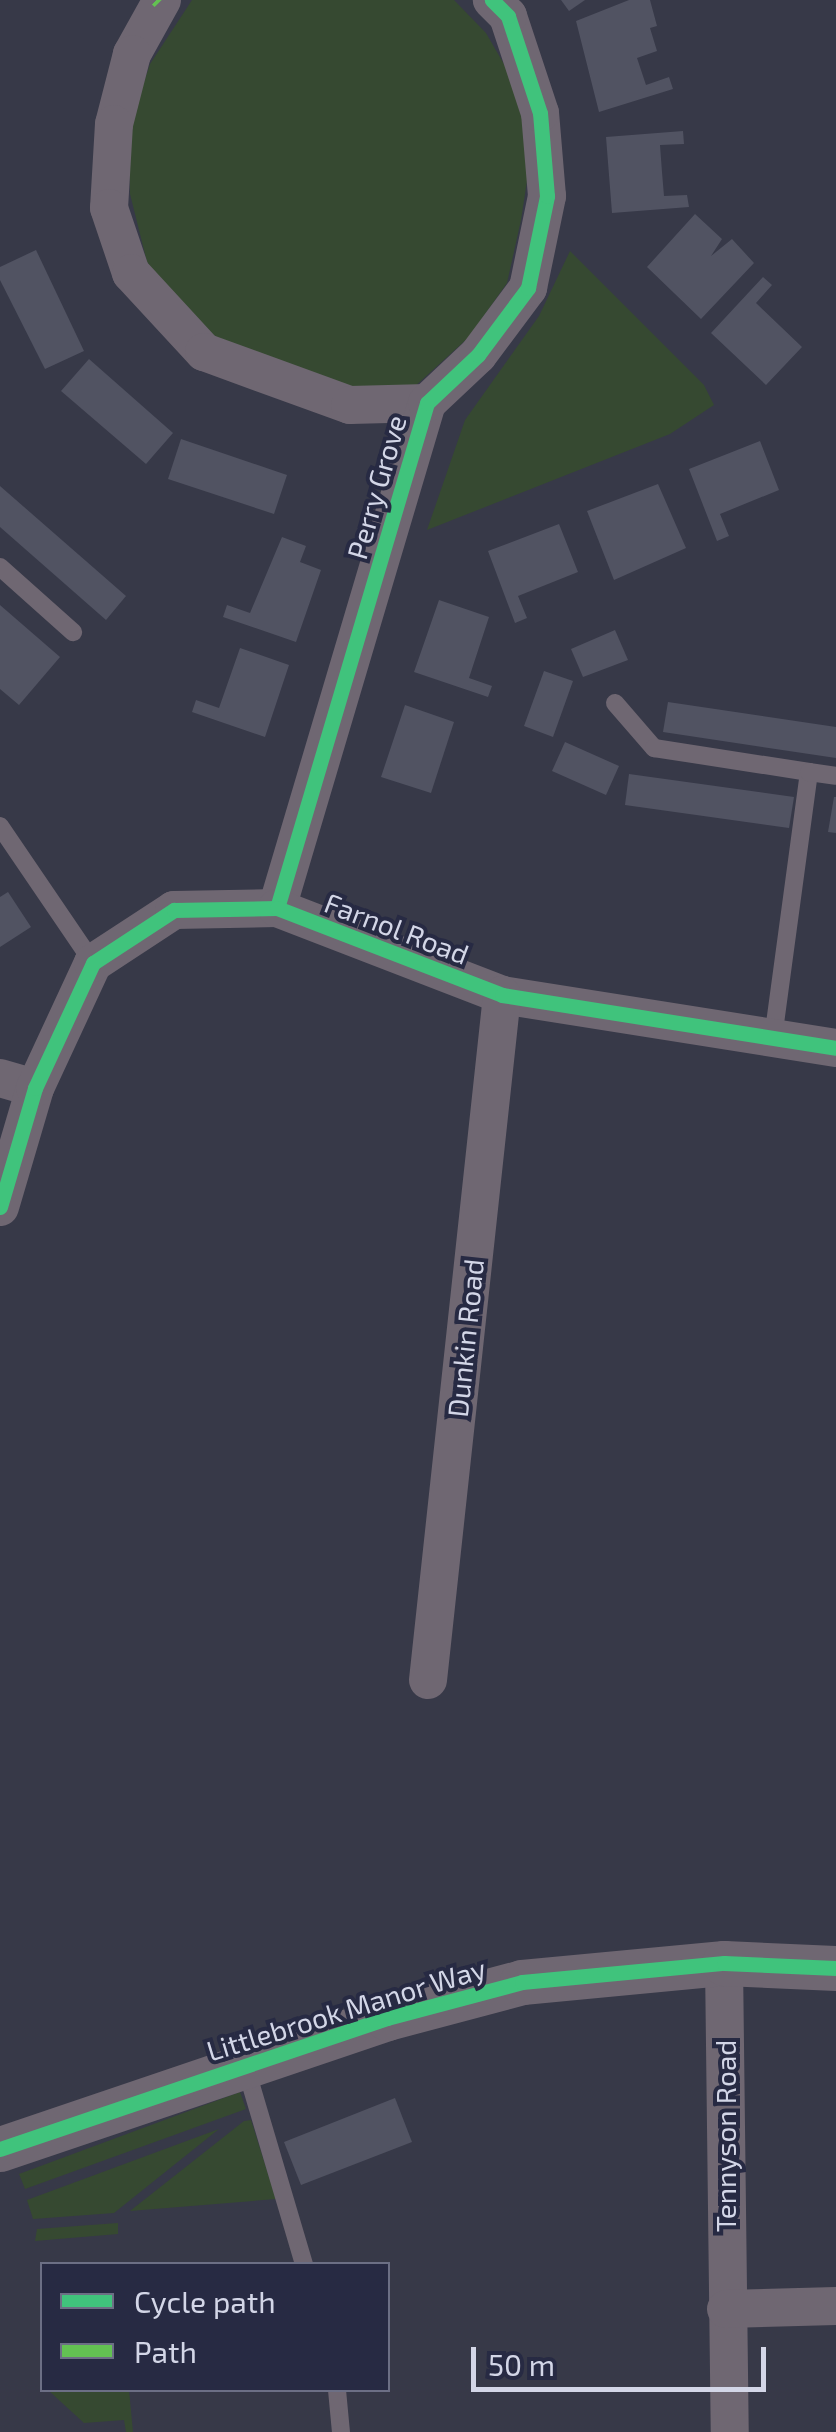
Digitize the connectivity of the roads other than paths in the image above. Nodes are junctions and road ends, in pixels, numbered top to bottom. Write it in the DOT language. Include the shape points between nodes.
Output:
graph roads {
  1 [pos="162,0"];
  2 [pos="492,0"];
  3 [pos="427,403"];
  4 [pos="0,568"];
  5 [pos="73,632"];
  6 [pos="615,703"];
  7 [pos="809,772"];
  8 [pos="836,776"];
  9 [pos="0,826"];
  10 [pos="277,908"];
  11 [pos="93,963"];
  12 [pos="502,996"];
  13 [pos="773,1038"];
  14 [pos="836,1048"];
  15 [pos="18,1083"];
  16 [pos="0,1207"];
  17 [pos="428,1680"];
  18 [pos="724,1964"];
  19 [pos="836,1968"];
  20 [pos="245,2065"];
  21 [pos="0,2149"];
  22 [pos="303,2262"];
  23 [pos="836,2306"];
  24 [pos="726,2309"];
  25 [pos="337,2392"];
  26 [pos="341,2432"];
  27 [pos="730,2432"];
  1 -- 3 [label="street, Perry Grove" via="132,54 114,124 109,208 131,273 204,352 350,405"];
  2 -- 3 [label="street, Perry Grove" via="508,16 540,113 547,196 528,288 478,355"];
  3 -- 10 [label="street, Perry Grove"];
  4 -- 5 [label="lane"];
  6 -- 7 [label="lane" via="654,748"];
  7 -- 8 [label="lane"];
  7 -- 13 [label="lane"];
  9 -- 11 [label="lane"];
  10 -- 11 [label="street, Farnol Road" via="174,910"];
  10 -- 12 [label="street, Farnol Road"];
  11 -- 15 [label="street"];
  12 -- 13 [label="street, Farnol Road"];
  12 -- 17 [label="street, Dunkin Road"];
  13 -- 14 [label="street, Farnol Road"];
  15 -- 16 [label="street"];
  18 -- 19 [label="street, Littlebrook Manor Way"];
  18 -- 20 [label="street, Littlebrook Manor Way" via="522,1982"];
  18 -- 24 [label="street, Tennyson Road"];
  20 -- 21 [label="street, Littlebrook Manor Way"];
  20 -- 22 [label="lane"];
  23 -- 24 [label="street"];
  24 -- 27 [label="street, Tennyson Road"];
  25 -- 26 [label="lane"];
}
